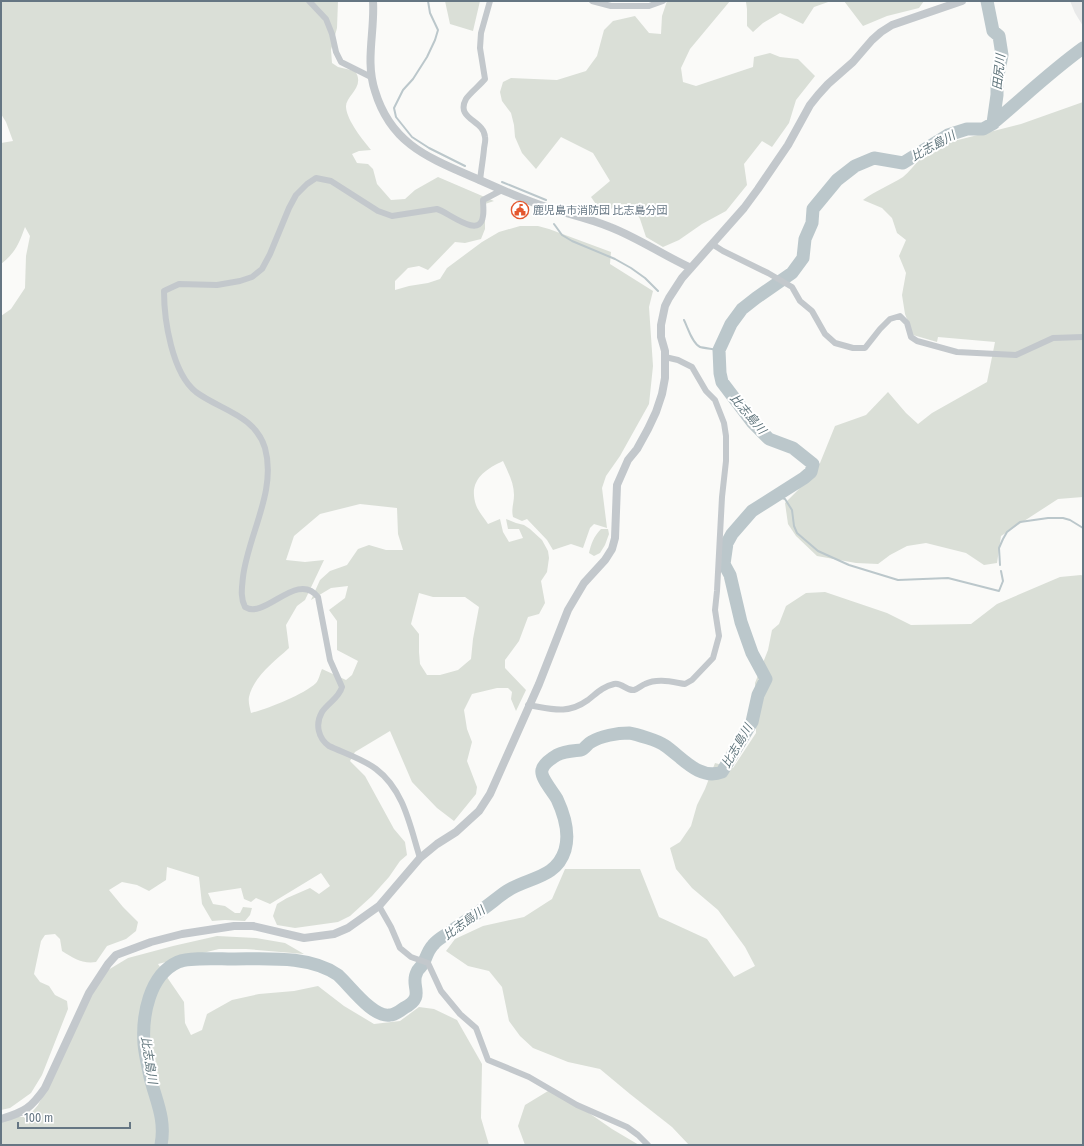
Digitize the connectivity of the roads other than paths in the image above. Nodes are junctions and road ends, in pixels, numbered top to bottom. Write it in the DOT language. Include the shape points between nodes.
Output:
graph roads {
  1 [pos="309,1"];
  2 [pos="373,1"];
  3 [pos="490,1"];
  4 [pos="592,1"];
  5 [pos="663,1"];
  6 [pos="962,1"];
  7 [pos="371,77"];
  8 [pos="480,181"];
  9 [pos="502,190"];
  10 [pos="712,244"];
  11 [pos="690,268"];
  12 [pos="1083,337"];
  13 [pos="665,357"];
  14 [pos="528,705"];
  15 [pos="420,858"];
  16 [pos="379,906"];
  17 [pos="1,1119"];
  18 [pos="648,1145"];
  1 -- 7 [label="street" via="326,19 341,62"];
  2 -- 7 [label="street"];
  3 -- 8 [label="street" via="481,33 480,48 485,79 467,97 463,105 468,118 482,127 485,136"];
  4 -- 5 [label="street" via="611,6 649,6"];
  6 -- 10 [label="street" via="892,25 872,40 810,105 770,173 744,208"];
  7 -- 8 [label="street" via="386,117 403,138 427,157"];
  8 -- 9 [label="street"];
  9 -- 11 [label="street" via="532,203 610,227"];
  9 -- 15 [label="street" via="483,200 483,217 480,224 470,226 436,209 392,216 378,211 331,181 316,178 296,195 262,269 252,277 217,285 179,284 164,291 166,318 173,350 184,378 196,392 241,417 253,427 264,446 268,461 265,496 245,561 242,602 245,607 252,610 287,593 306,589 315,593 330,660 342,687 339,694 322,712 319,733 324,743 375,768 389,781 401,800"];
  10 -- 11 [label="street"];
  10 -- 12 [label="street" via="792,287 800,301 812,311 825,334 840,345 865,348 890,319 900,316 907,323 911,337 917,341 957,352 1016,355 1053,338"];
  11 -- 13 [label="street" via="678,282 665,306 661,338"];
  13 -- 14 [label="street" via="665,378 656,412 637,449 628,460 617,485 615,538 612,549 606,560 584,583 568,610 545,670"];
  13 -- 14 [label="street" via="692,367 706,391 715,400 724,423 726,461 714,610 719,636 715,653 692,680 685,684 667,680 645,684 631,690 615,684 599,690 588,700 574,707 560,711"];
  14 -- 15 [label="street" via="490,794 480,811"];
  15 -- 16 [label="street"];
  16 -- 17 [label="street" via="348,928 334,934 304,938 253,926 234,926 182,934 116,955 89,993 45,1088 36,1101 23,1112"];
  16 -- 18 [label="street" via="400,948 411,957 428,963 441,991 460,1014 476,1028 488,1060 529,1077 577,1105 627,1127"];
}
